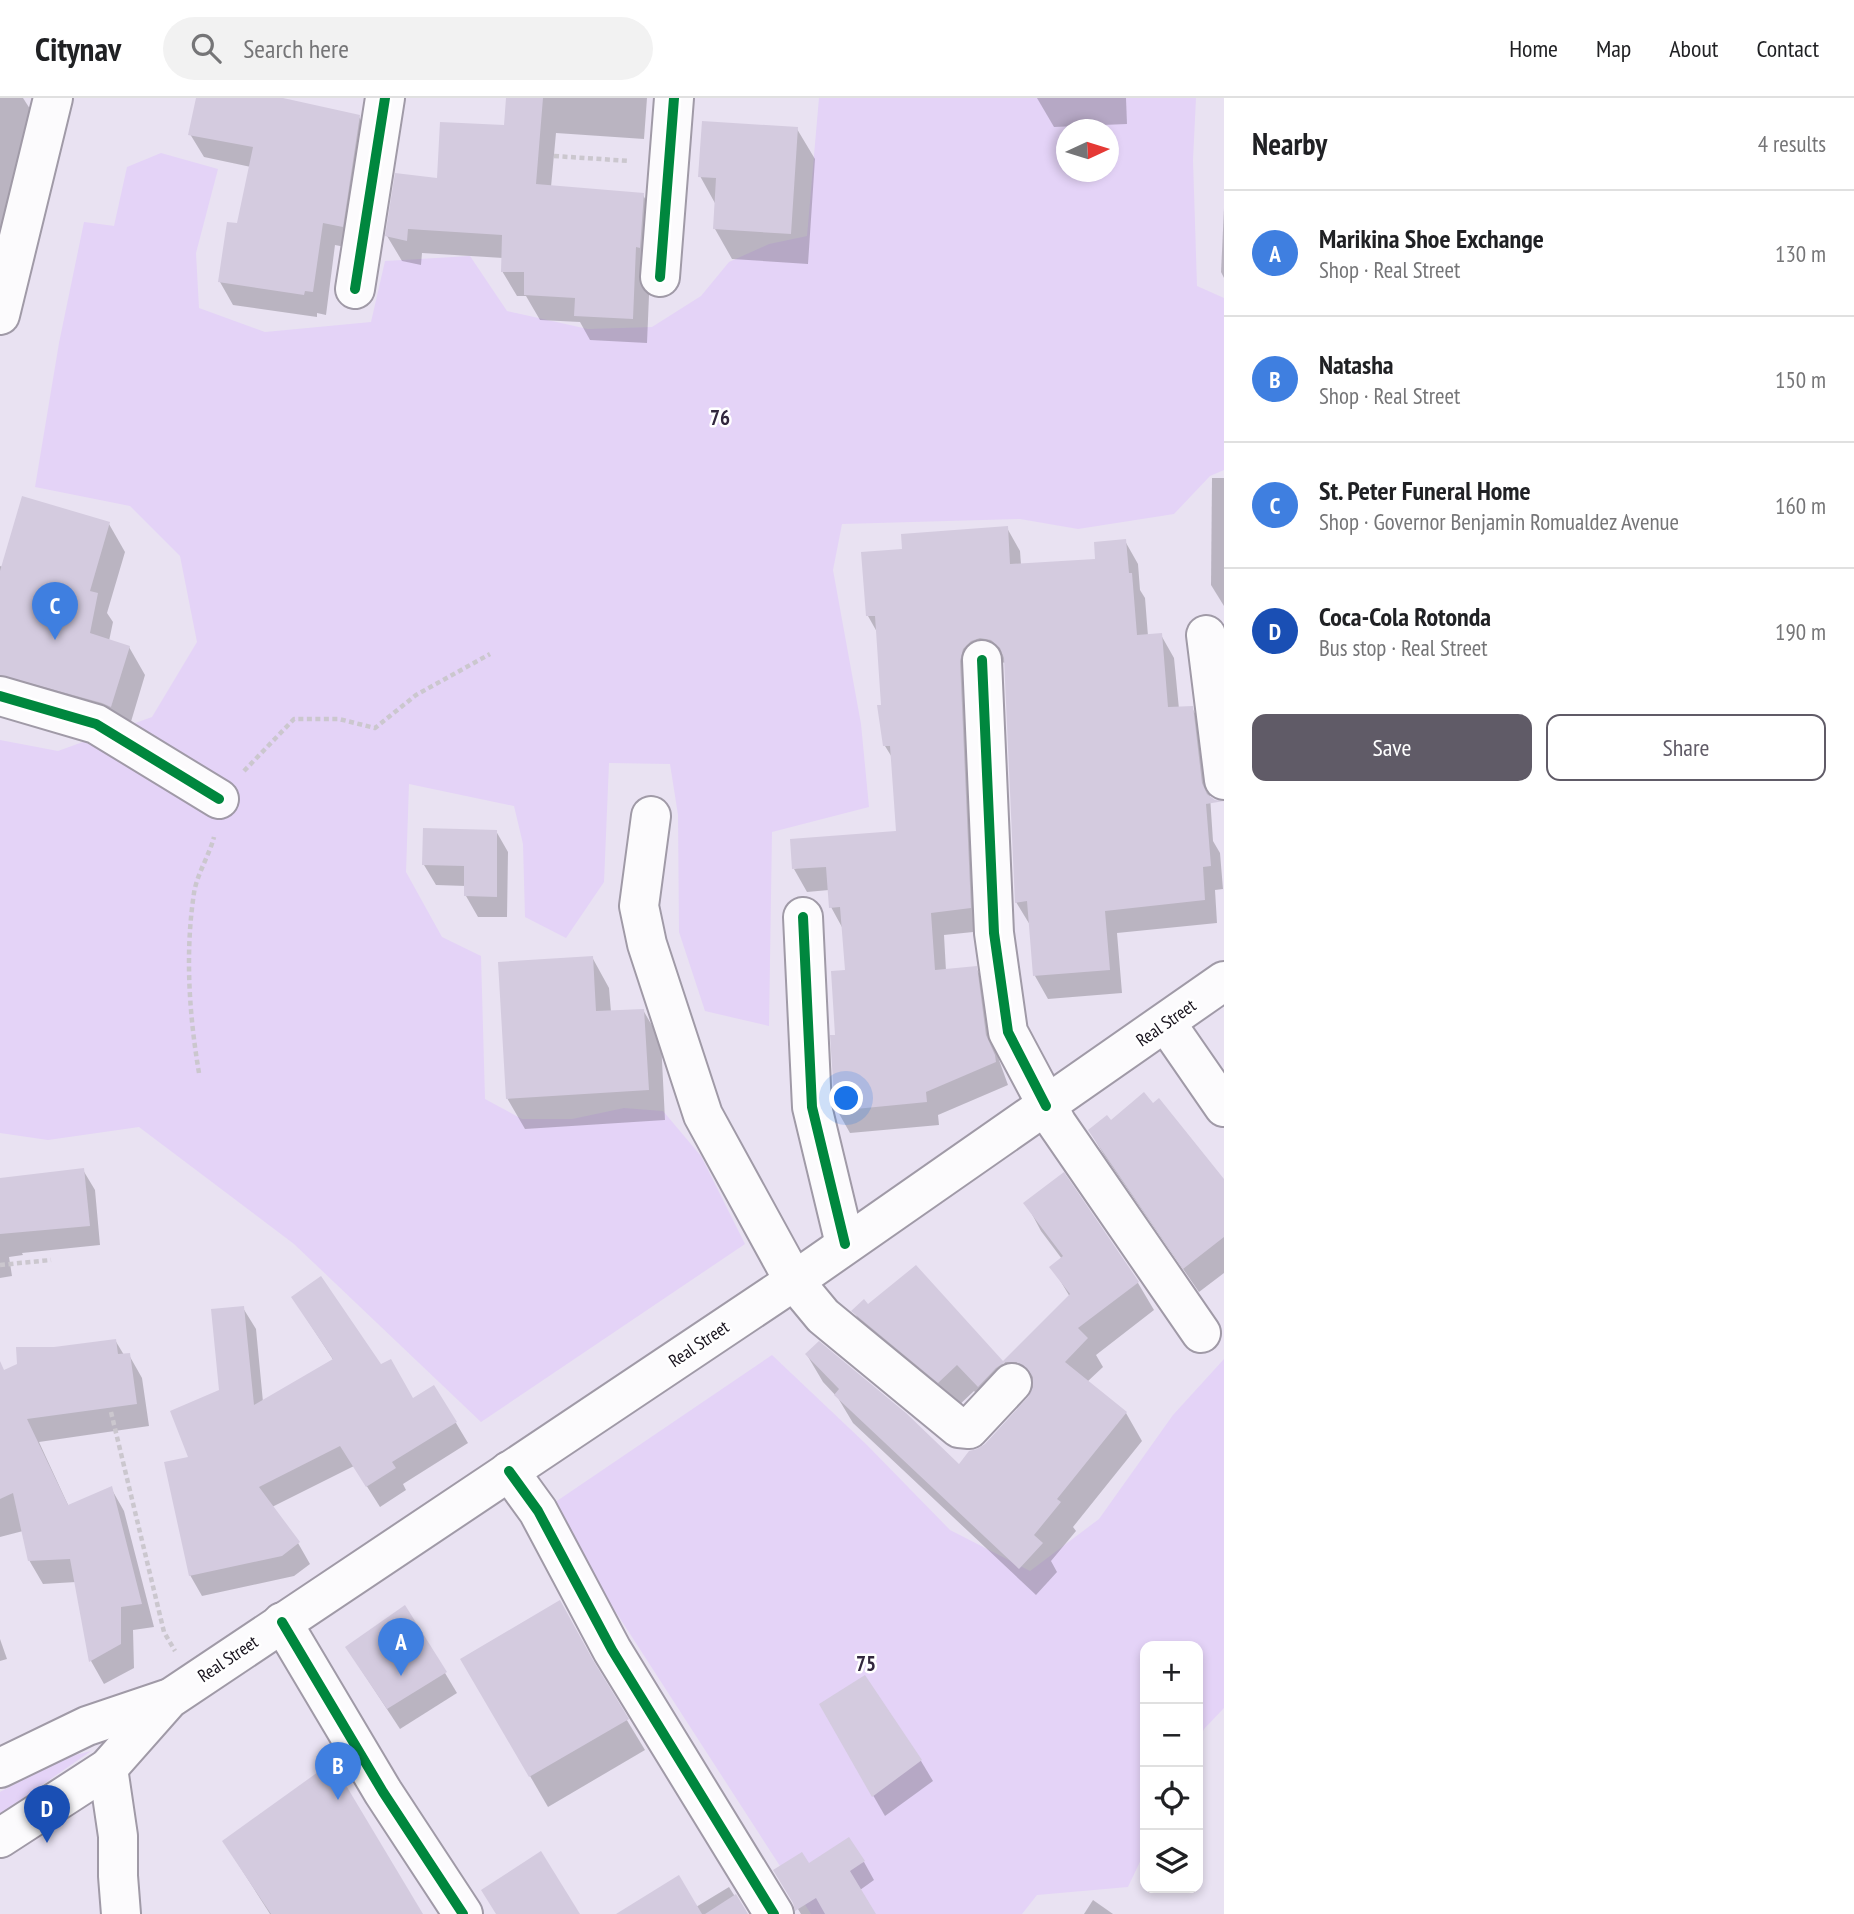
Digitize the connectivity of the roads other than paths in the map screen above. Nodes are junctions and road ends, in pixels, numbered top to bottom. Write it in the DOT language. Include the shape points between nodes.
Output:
graph roads {
  1 [pos="53,98"];
  2 [pos="385,98"];
  3 [pos="674,98"];
  4 [pos="660,277"];
  5 [pos="355,289"];
  6 [pos="0,315"];
  7 [pos="1206,635"];
  8 [pos="982,660"];
  9 [pos="0,696"];
  10 [pos="1224,780"];
  11 [pos="219,799"];
  12 [pos="651,816"];
  13 [pos="803,917"];
  14 [pos="1224,981"];
  15 [pos="1166,1023"];
  16 [pos="1046,1106"];
  17 [pos="1224,1107"];
  18 [pos="845,1244"];
  19 [pos="793,1281"];
  20 [pos="1201,1333"];
  21 [pos="1012,1383"];
  22 [pos="509,1471"];
  23 [pos="282,1622"];
  24 [pos="181,1690"];
  25 [pos="0,1768"];
  26 [pos="108,1768"];
  27 [pos="0,1838"];
  28 [pos="121,1914"];
  29 [pos="463,1914"];
  30 [pos="774,1914"];
  1 -- 6 [label="street"];
  2 -- 5 [label="street"];
  3 -- 4 [label="street"];
  7 -- 10 [label="street"];
  8 -- 16 [label="street" via="994,933 1008,1032"];
  9 -- 11 [label="street" via="96,724"];
  12 -- 19 [label="street" via="639,906 647,944 703,1115"];
  13 -- 18 [label="street" via="813,1107"];
  14 -- 15 [label="street, Real Street"];
  15 -- 16 [label="street, Real Street"];
  15 -- 17 [label="street"];
  16 -- 18 [label="street, Real Street"];
  16 -- 20 [label="street"];
  18 -- 19 [label="street, Real Street"];
  19 -- 21 [label="street" via="823,1315 959,1428 969,1429"];
  19 -- 22 [label="street, Real Street"];
  22 -- 23 [label="street, Real Street"];
  22 -- 30 [label="street" via="538,1511 612,1650"];
  23 -- 24 [label="street, Real Street"];
  23 -- 29 [label="street" via="383,1792"];
  24 -- 25 [label="street, Real Street"];
  24 -- 26 [label="street, Real Street"];
  26 -- 27 [label="street, Real Street"];
  26 -- 28 [label="street" via="118,1836"];
}
